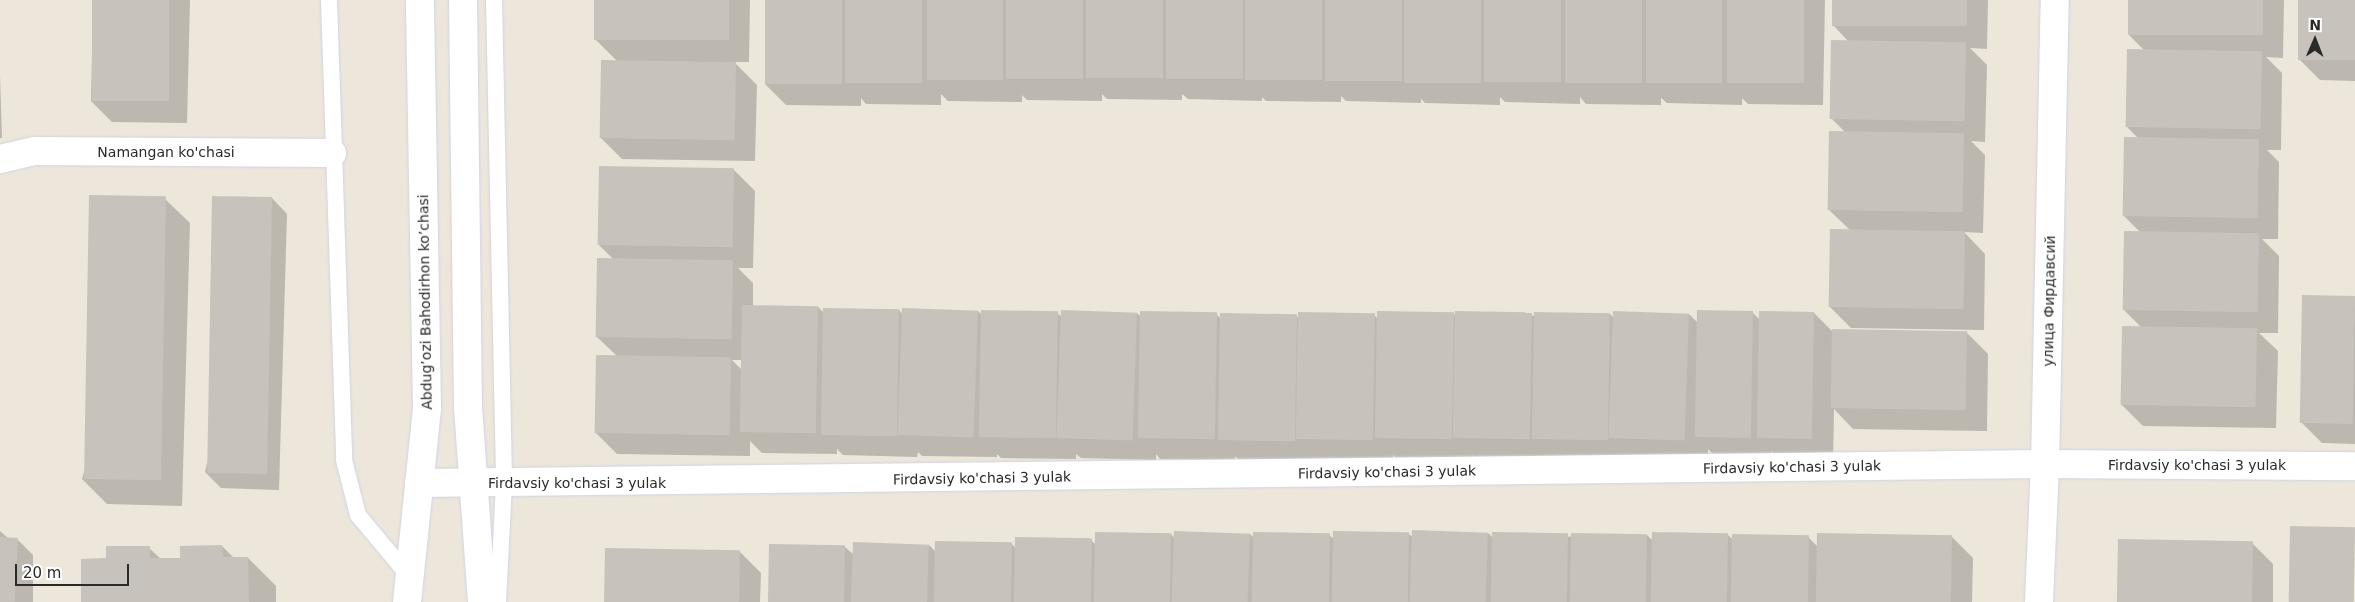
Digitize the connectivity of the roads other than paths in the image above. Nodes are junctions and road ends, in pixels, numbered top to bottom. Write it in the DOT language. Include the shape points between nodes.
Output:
graph roads {
  1 [pos="329,0"];
  2 [pos="420,0"];
  3 [pos="463,0"];
  4 [pos="494,0"];
  5 [pos="2054,0"];
  6 [pos="332,153"];
  7 [pos="0,159"];
  8 [pos="2045,464"];
  9 [pos="2355,466"];
  10 [pos="419,483"];
  11 [pos="473,483"];
  12 [pos="504,484"];
  13 [pos="408,589"];
  14 [pos="482,602"];
  15 [pos="498,602"];
  16 [pos="2039,602"];
  1 -- 6 [label="lane"];
  2 -- 10 [label="street, Abdug’ozi Bahodirhon ko’chasi" via="428,408"];
  3 -- 11 [label="street" via="468,407"];
  4 -- 12 [label="lane"];
  5 -- 8 [label="street, улица Фирдавсий"];
  6 -- 7 [label="street, Namangan ko'chasi" via="35,151"];
  6 -- 13 [label="lane" via="344,460 358,515"];
  8 -- 9 [label="street, Firdavsiy ko'chasi 3 yulak"];
  8 -- 12 [label="street, Firdavsiy ko'chasi 3 yulak"];
  8 -- 16 [label="street, улица Фирдавсий"];
  10 -- 11 [label="street, Firdavsiy ko'chasi 3 yulak"];
  10 -- 13 [label="street, Abdug’ozi Bahodirhon ko’chasi"];
  11 -- 12 [label="street, Firdavsiy ko'chasi 3 yulak"];
  11 -- 14 [label="street"];
  12 -- 15 [label="lane"];
}
